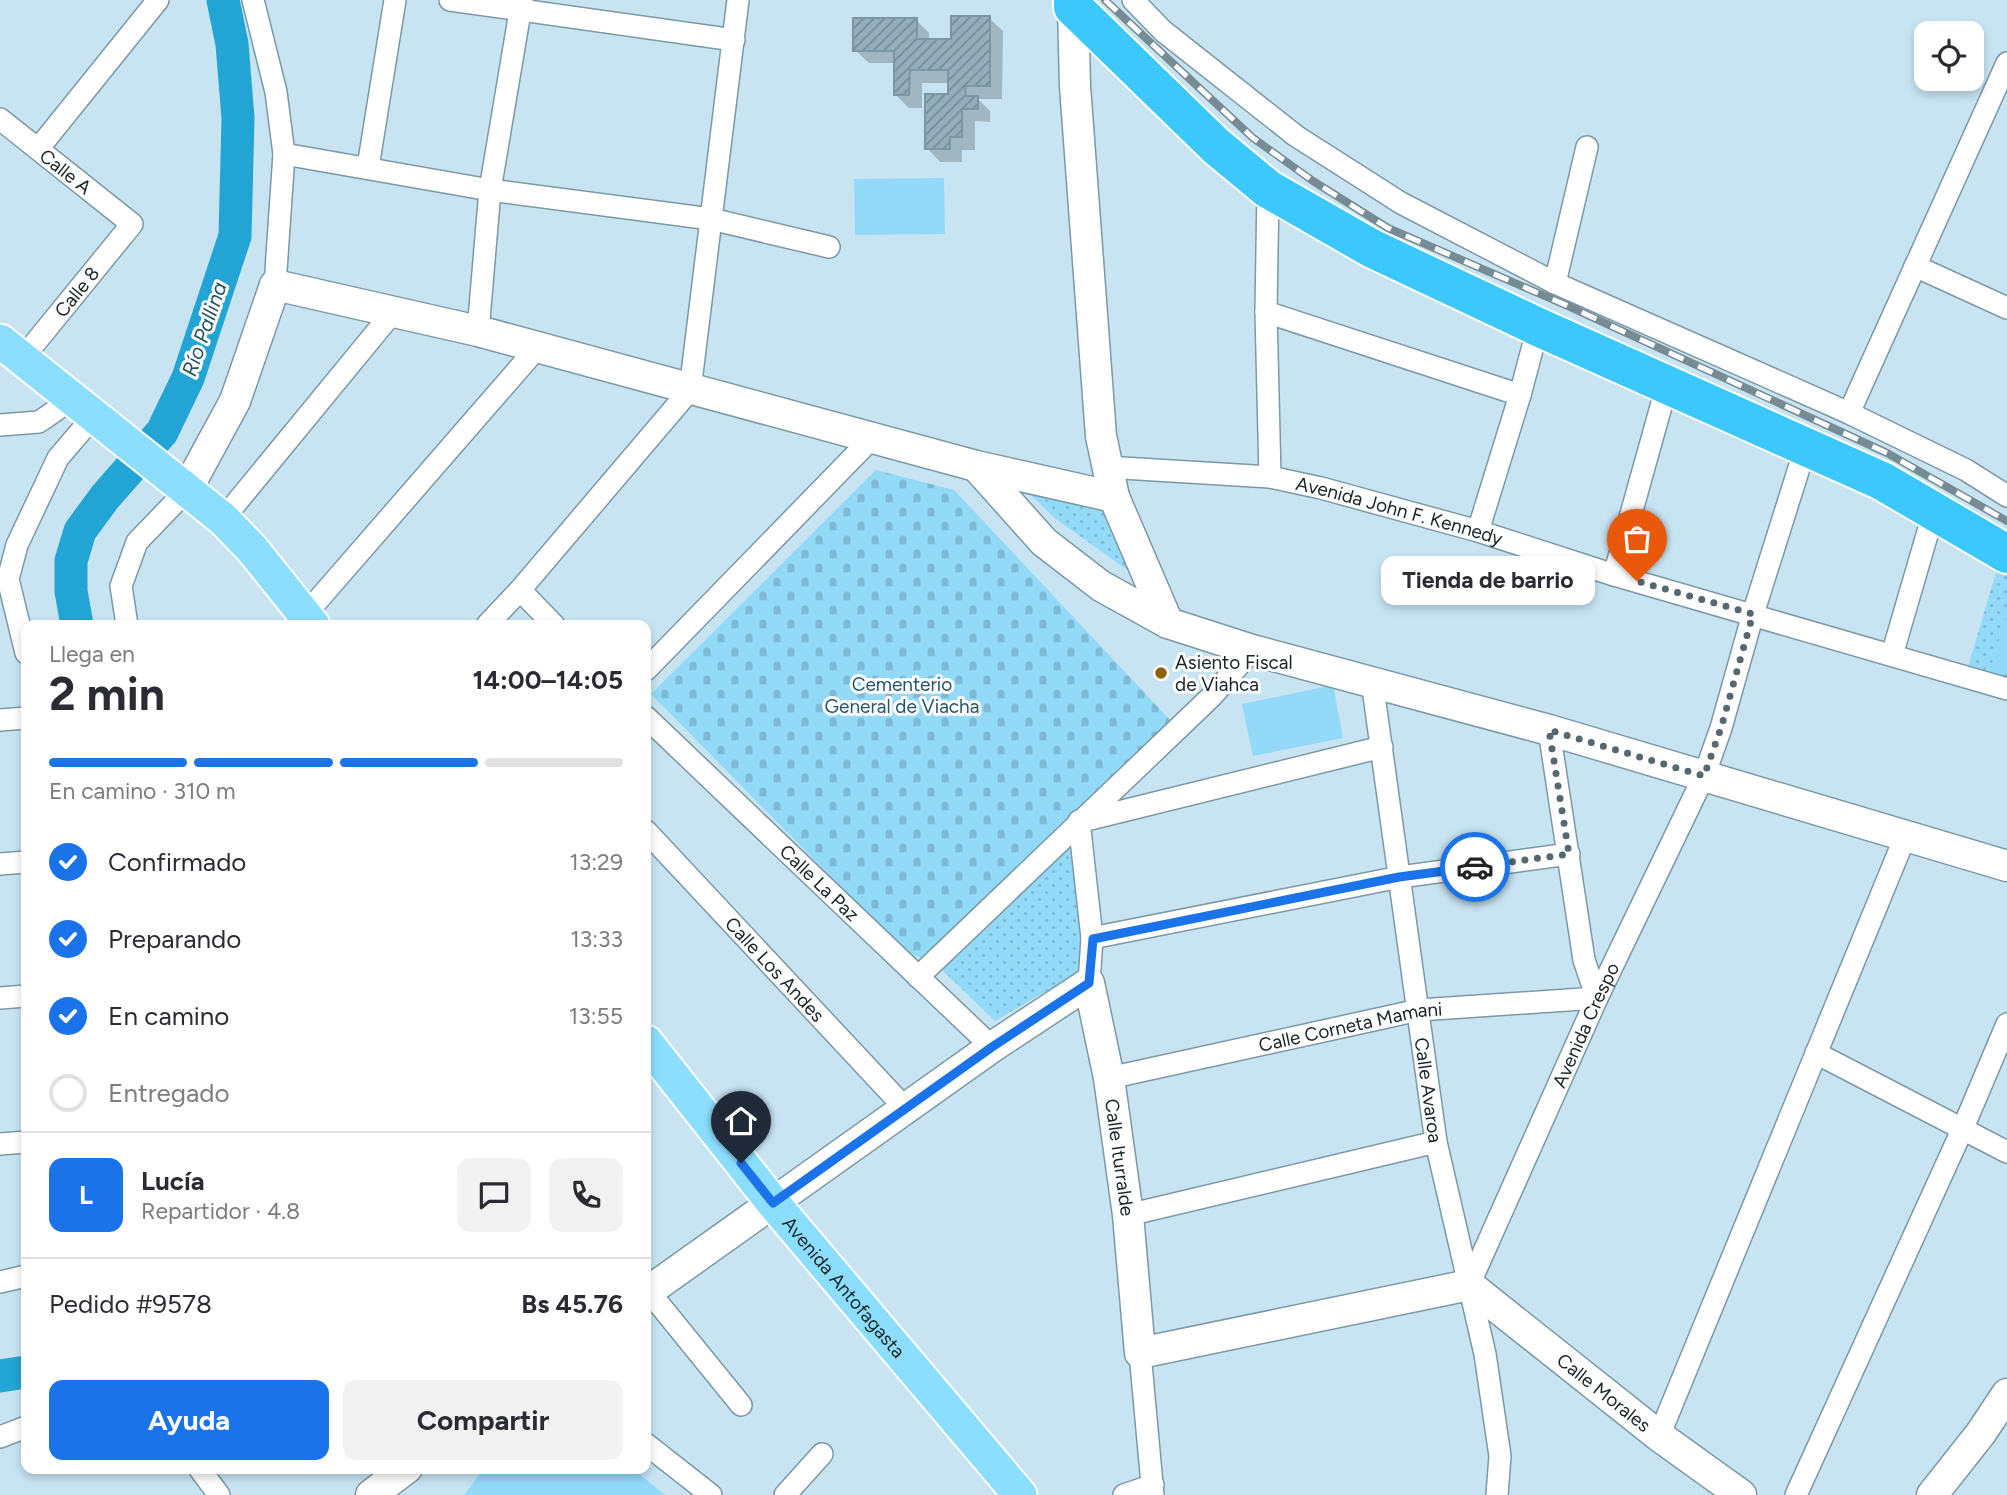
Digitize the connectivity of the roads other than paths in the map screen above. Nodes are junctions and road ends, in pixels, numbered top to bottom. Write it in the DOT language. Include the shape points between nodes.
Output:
graph roads {
  1 [pos="159,0"];
  2 [pos="253,0"];
  3 [pos="395,0"];
  4 [pos="450,0"];
  5 [pos="738,0"];
  6 [pos="1133,0"];
  7 [pos="1071,2"];
  8 [pos="521,5"];
  9 [pos="734,40"];
  10 [pos="2007,63"];
  11 [pos="0,118"];
  12 [pos="1587,147"];
  13 [pos="38,149"];
  14 [pos="284,154"];
  15 [pos="368,167"];
  16 [pos="1268,189"];
  17 [pos="490,190"];
  18 [pos="711,219"];
  19 [pos="132,224"];
  20 [pos="830,247"];
  21 [pos="1915,266"];
  22 [pos="1555,283"];
  23 [pos="275,285"];
  24 [pos="2007,307"];
  25 [pos="393,312"];
  26 [pos="1266,312"];
  27 [pos="1538,327"];
  28 [pos="478,331"];
  29 [pos="537,348"];
  30 [pos="11,350"];
  31 [pos="1667,385"];
  32 [pos="690,390"];
  33 [pos="1520,395"];
  34 [pos="1849,413"];
  35 [pos="93,416"];
  36 [pos="0,425"];
  37 [pos="873,437"];
  38 [pos="1806,446"];
  39 [pos="976,466"];
  40 [pos="1106,467"];
  41 [pos="1270,477"];
  42 [pos="186,491"];
  43 [pos="2007,496"];
  44 [pos="1114,497"];
  45 [pos="1934,511"];
  46 [pos="223,519"];
  47 [pos="1478,531"];
  48 [pos="2007,554"];
  49 [pos="1614,575"];
  50 [pos="4,579"];
  51 [pos="520,590"];
  52 [pos="1753,614"];
  53 [pos="126,620"];
  54 [pos="309,620"];
  55 [pos="492,620"];
  56 [pos="549,620"];
  57 [pos="1168,622"];
  58 [pos="21,636"];
  59 [pos="1252,650"];
  60 [pos="1892,655"];
  61 [pos="651,665"];
  62 [pos="1373,681"];
  63 [pos="2007,689"];
  64 [pos="21,718"];
  65 [pos="0,720"];
  66 [pos="651,722"];
  67 [pos="1549,730"];
  68 [pos="1382,747"];
  69 [pos="1704,776"];
  70 [pos="1080,821"];
  71 [pos="651,836"];
  72 [pos="1905,837"];
  73 [pos="1569,854"];
  74 [pos="21,862"];
  75 [pos="0,864"];
  76 [pos="2007,866"];
  77 [pos="1399,877"];
  78 [pos="1093,939"];
  79 [pos="918,977"];
  80 [pos="1089,983"];
  81 [pos="21,996"];
  82 [pos="0,998"];
  83 [pos="1597,998"];
  84 [pos="1419,1010"];
  85 [pos="2007,1024"];
  86 [pos="992,1047"];
  87 [pos="651,1048"];
  88 [pos="1816,1053"];
  89 [pos="1109,1079"];
  90 [pos="905,1108"];
  91 [pos="1963,1128"];
  92 [pos="21,1142"];
  93 [pos="1436,1142"];
  94 [pos="0,1144"];
  95 [pos="2007,1152"];
  96 [pos="773,1203"];
  97 [pos="1128,1215"];
  98 [pos="21,1277"];
  99 [pos="0,1282"];
  100 [pos="1469,1284"];
  101 [pos="651,1288"];
  102 [pos="651,1296"];
  103 [pos="1140,1353"];
  104 [pos="2007,1394"];
  105 [pos="741,1405"];
  106 [pos="21,1429"];
  107 [pos="1659,1436"];
  108 [pos="0,1437"];
  109 [pos="651,1448"];
  110 [pos="822,1454"];
  111 [pos="203,1474"];
  112 [pos="399,1474"];
  113 [pos="1158,1492"];
  114 [pos="219,1495"];
  115 [pos="371,1495"];
  116 [pos="711,1495"];
  117 [pos="785,1495"];
  118 [pos="1020,1495"];
  119 [pos="1124,1495"];
  120 [pos="1497,1495"];
  121 [pos="1741,1495"];
  122 [pos="1796,1495"];
  123 [pos="1932,1495"];
  1 -- 13 [label="street"];
  2 -- 14 [label="street" via="276,92"];
  3 -- 15 [label="street"];
  4 -- 8 [label="street"];
  5 -- 9 [label="street"];
  6 -- 22 [label="street" via="1163,31 1296,136 1401,203"];
  7 -- 16 [label="highway" via="1216,146"];
  7 -- 40 [label="street"];
  8 -- 9 [label="street"];
  8 -- 17 [label="street"];
  9 -- 18 [label="street"];
  10 -- 21 [label="street"];
  11 -- 13 [label="street, Calle A"];
  12 -- 22 [label="street"];
  13 -- 19 [label="street, Calle A"];
  14 -- 15 [label="street"];
  14 -- 23 [label="street"];
  15 -- 17 [label="street"];
  16 -- 26 [label="street"];
  16 -- 27 [label="highway" via="1371,248"];
  17 -- 18 [label="street"];
  17 -- 28 [label="street"];
  18 -- 20 [label="street"];
  18 -- 32 [label="street"];
  19 -- 30 [label="street, Calle 8"];
  21 -- 24 [label="street"];
  21 -- 34 [label="street"];
  22 -- 34 [label="street"];
  23 -- 25 [label="street"];
  23 -- 42 [label="street" via="234,401"];
  25 -- 28 [label="street"];
  25 -- 46 [label="street"];
  26 -- 33 [label="street"];
  26 -- 41 [label="street"];
  27 -- 31 [label="highway"];
  27 -- 33 [label="street"];
  28 -- 29 [label="street"];
  29 -- 32 [label="street"];
  29 -- 54 [label="street"];
  30 -- 35 [label="main road"];
  31 -- 38 [label="highway"];
  31 -- 49 [label="street"];
  32 -- 37 [label="street"];
  32 -- 51 [label="street"];
  33 -- 47 [label="street"];
  34 -- 43 [label="street" via="1966,470"];
  35 -- 36 [label="street"];
  35 -- 42 [label="main road"];
  35 -- 50 [label="street" via="58,458"];
  37 -- 39 [label="street"];
  37 -- 61 [label="street"];
  38 -- 45 [label="highway"];
  38 -- 52 [label="street, Avenida Crespo"];
  39 -- 44 [label="street"];
  39 -- 57 [label="street" via="1044,542 1101,586"];
  40 -- 41 [label="street, Avenida John F. Kennedy"];
  40 -- 44 [label="street"];
  41 -- 47 [label="street, Avenida John F. Kennedy"];
  42 -- 46 [label="main road"];
  42 -- 53 [label="street" via="138,542 121,586"];
  44 -- 57 [label="street"];
  45 -- 48 [label="highway"];
  45 -- 60 [label="street"];
  46 -- 54 [label="main road"];
  47 -- 49 [label="street, Avenida John F. Kennedy"];
  49 -- 52 [label="street, Avenida John F. Kennedy"];
  50 -- 58 [label="street"];
  51 -- 55 [label="street"];
  51 -- 56 [label="street"];
  52 -- 60 [label="street, Avenida John F. Kennedy"];
  52 -- 69 [label="street, Avenida Crespo"];
  57 -- 59 [label="street"];
  59 -- 62 [label="street"];
  59 -- 70 [label="street" via="1211,697"];
  60 -- 63 [label="street, Avenida John F. Kennedy"];
  62 -- 67 [label="street"];
  62 -- 68 [label="street, Calle Avaroa"];
  64 -- 65 [label="street"];
  66 -- 79 [label="street, Calle La Paz"];
  67 -- 69 [label="street"];
  67 -- 73 [label="street"];
  68 -- 70 [label="street"];
  68 -- 77 [label="street, Calle Avaroa"];
  69 -- 72 [label="street"];
  69 -- 83 [label="street, Avenida Crespo"];
  70 -- 78 [label="street, Calle Iturralde"];
  70 -- 79 [label="street"];
  71 -- 90 [label="street, Calle Los Andes"];
  72 -- 76 [label="street"];
  72 -- 88 [label="street"];
  73 -- 77 [label="street"];
  73 -- 83 [label="street" via="1584,960"];
  74 -- 75 [label="street"];
  77 -- 78 [label="street"];
  77 -- 84 [label="street, Calle Avaroa"];
  78 -- 80 [label="street, Calle Iturralde"];
  79 -- 86 [label="street, Calle La Paz"];
  80 -- 86 [label="street"];
  80 -- 89 [label="street, Calle Iturralde"];
  81 -- 82 [label="street"];
  83 -- 84 [label="street, Calle Corneta Mamani"];
  83 -- 100 [label="street, Avenida Crespo"];
  84 -- 89 [label="street, Calle Corneta Mamani"];
  84 -- 93 [label="street, Calle Avaroa"];
  85 -- 91 [label="street"];
  86 -- 90 [label="street"];
  87 -- 96 [label="main road, Avenida Antofagasta"];
  88 -- 91 [label="street"];
  88 -- 107 [label="street"];
  89 -- 97 [label="street, Calle Iturralde"];
  90 -- 96 [label="street"];
  91 -- 95 [label="street"];
  91 -- 122 [label="street"];
  92 -- 94 [label="street"];
  93 -- 97 [label="street"];
  93 -- 100 [label="street, Calle Avaroa"];
  96 -- 101 [label="street"];
  96 -- 118 [label="main road, Avenida Antofagasta"];
  97 -- 103 [label="street, Calle Iturralde"];
  98 -- 99 [label="street"];
  100 -- 103 [label="street"];
  100 -- 107 [label="street, Calle Morales"];
  100 -- 120 [label="street, Calle Avaroa" via="1500,1456"];
  102 -- 105 [label="street"];
  103 -- 113 [label="street, Calle Iturralde"];
  104 -- 123 [label="street"];
  106 -- 108 [label="street"];
  107 -- 121 [label="street, Calle Morales"];
  109 -- 116 [label="street"];
  110 -- 117 [label="street"];
  111 -- 114 [label="street"];
  112 -- 115 [label="street"];
  113 -- 119 [label="street"];
}
